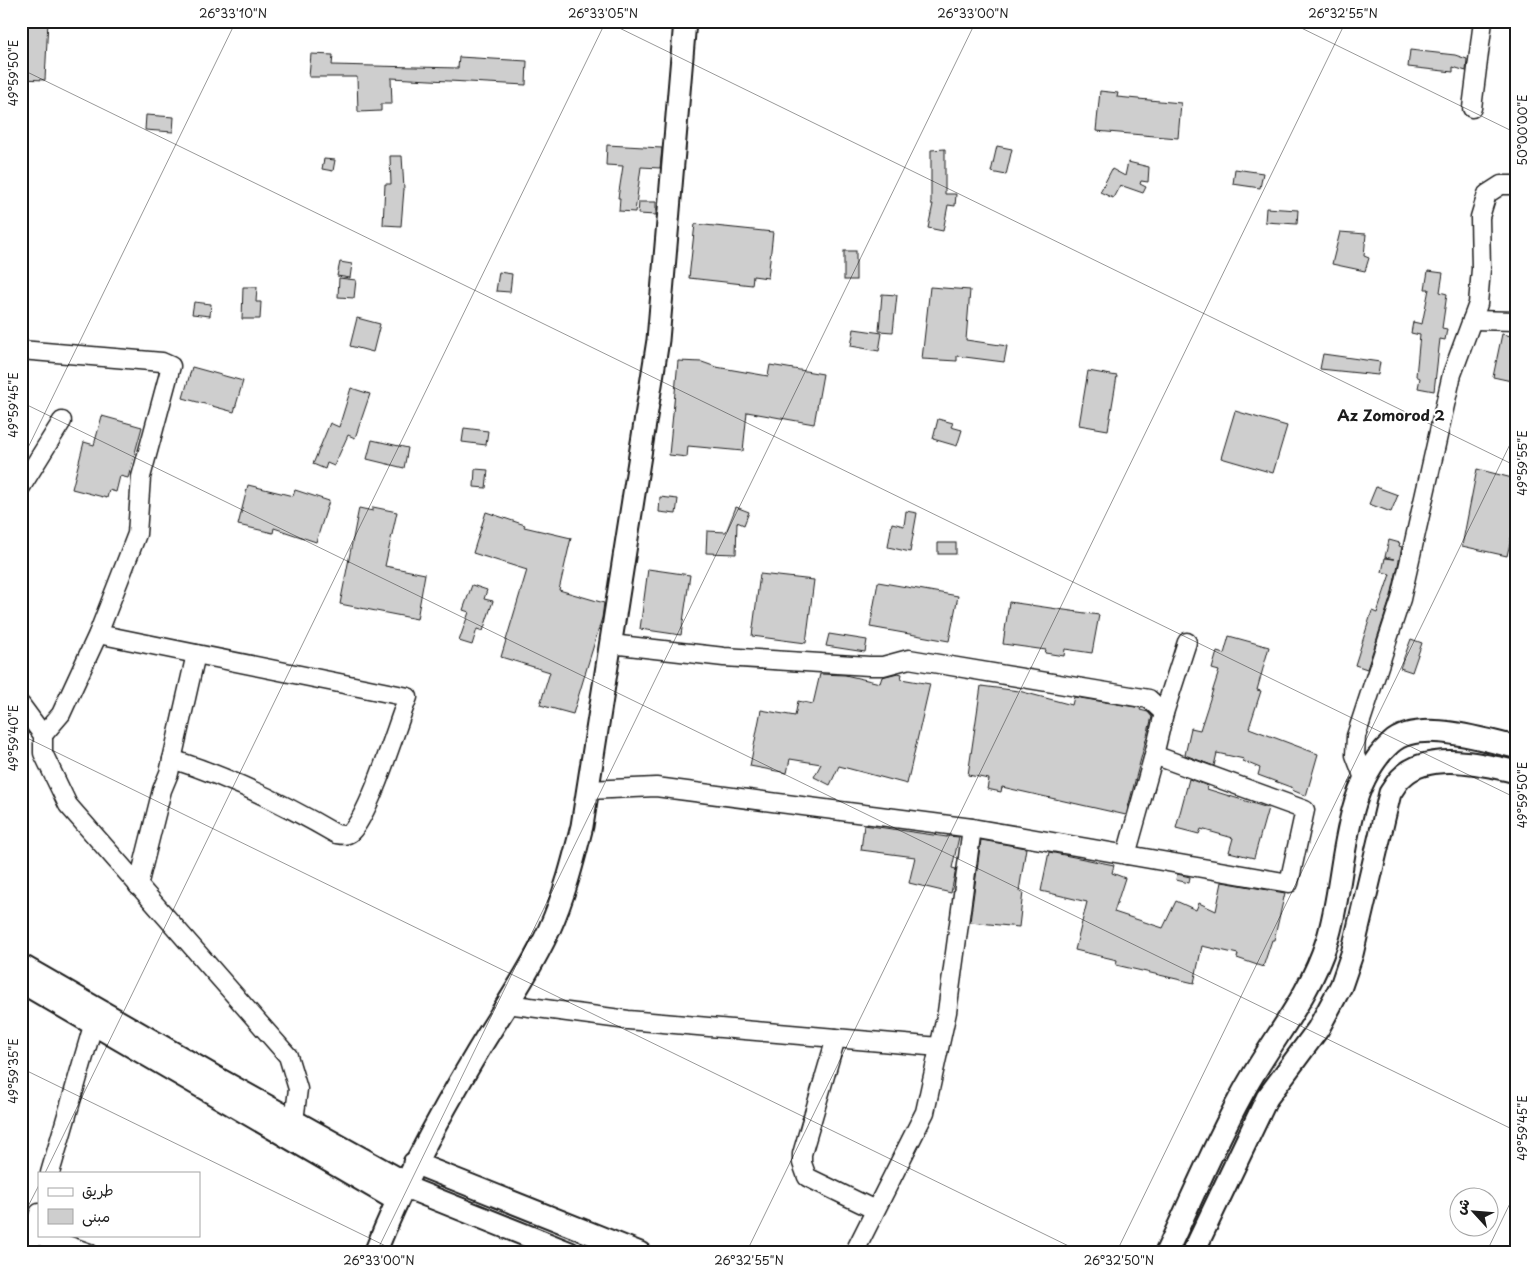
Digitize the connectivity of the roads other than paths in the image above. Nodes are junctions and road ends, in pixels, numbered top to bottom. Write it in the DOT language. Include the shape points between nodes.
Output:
graph roads {
  1 [pos="685,21"];
  2 [pos="1483,21"];
  3 [pos="1472,108"];
  4 [pos="1516,186"];
  5 [pos="1472,320"];
  6 [pos="1516,321"];
  7 [pos="21,350"];
  8 [pos="62,421"];
  9 [pos="21,487"];
  10 [pos="98,634"];
  11 [pos="1186,642"];
  12 [pos="611,644"];
  13 [pos="196,654"];
  14 [pos="21,705"];
  15 [pos="1164,713"];
  16 [pos="43,735"];
  17 [pos="1516,747"];
  18 [pos="1154,755"];
  19 [pos="172,760"];
  20 [pos="1516,772"];
  21 [pos="1365,781"];
  22 [pos="588,790"];
  23 [pos="972,828"];
  24 [pos="1126,855"];
  25 [pos="138,886"];
  26 [pos="21,965"];
  27 [pos="21,982"];
  28 [pos="507,1004"];
  29 [pos="96,1017"];
  30 [pos="836,1038"];
  31 [pos="939,1047"];
  32 [pos="294,1121"];
  33 [pos="50,1172"];
  34 [pos="404,1183"];
  35 [pos="875,1210"];
  36 [pos="38,1216"];
  37 [pos="33,1233"];
  38 [pos="38,1235"];
  39 [pos="41,1236"];
  40 [pos="27,1253"];
  41 [pos="89,1253"];
  42 [pos="375,1253"];
  43 [pos="570,1253"];
  44 [pos="640,1253"];
  45 [pos="854,1253"];
  46 [pos="1166,1253"];
  47 [pos="1192,1253"];
  1 -- 12 [label="street" via="658,340"];
  2 -- 3 [label="street"];
  4 -- 5 [label="street" via="1500,185 1486,194 1480,217 1478,304"];
  5 -- 6 [label="street"];
  5 -- 21 [label="street" via="1452,374 1402,600 1356,736 1355,755"];
  7 -- 10 [label="street" via="162,362 172,366 141,478 137,534"];
  8 -- 9 [label="street"];
  10 -- 13 [label="street"];
  10 -- 16 [label="street" via="60,714"];
  11 -- 15 [label="street"];
  12 -- 15 [label="street" via="724,657 869,666 909,659 1149,699"];
  12 -- 22 [label="street"];
  13 -- 19 [label="street"];
  13 -- 19 [label="street" via="408,697 364,813 345,835 336,834 255,790"];
  14 -- 16 [label="street"];
  15 -- 18 [label="street"];
  16 -- 25 [label="street" via="43,753 68,805"];
  17 -- 21 [label="street" via="1437,732 1413,733 1393,742 1376,760"];
  18 -- 24 [label="street"];
  18 -- 24 [label="street" via="1305,810 1289,883"];
  19 -- 25 [label="street"];
  20 -- 47 [label="street" via="1449,760 1420,767 1402,776 1390,793 1352,954 1341,986 1318,1029 1267,1098"];
  21 -- 46 [label="street" via="1349,826 1328,940 1310,984 1241,1095"];
  22 -- 23 [label="street" via="656,787"];
  22 -- 28 [label="street" via="567,886 544,939"];
  23 -- 24 [label="street"];
  23 -- 31 [label="street"];
  25 -- 32 [label="street" via="288,1056 298,1089"];
  26 -- 29 [label="street"];
  27 -- 29 [label="street"];
  28 -- 30 [label="street" via="628,1020"];
  28 -- 34 [label="street"];
  29 -- 32 [label="street"];
  29 -- 33 [label="street"];
  29 -- 34 [label="street"];
  30 -- 31 [label="street"];
  30 -- 35 [label="street" via="802,1163 807,1177"];
  31 -- 35 [label="street" via="925,1112"];
  32 -- 34 [label="street"];
  34 -- 42 [label="street"];
  34 -- 43 [label="street"];
  34 -- 44 [label="street"];
  35 -- 45 [label="street"];
  36 -- 37 [label="street"];
  37 -- 38 [label="street"];
  37 -- 40 [label="street"];
  39 -- 41 [label="street"];
}
